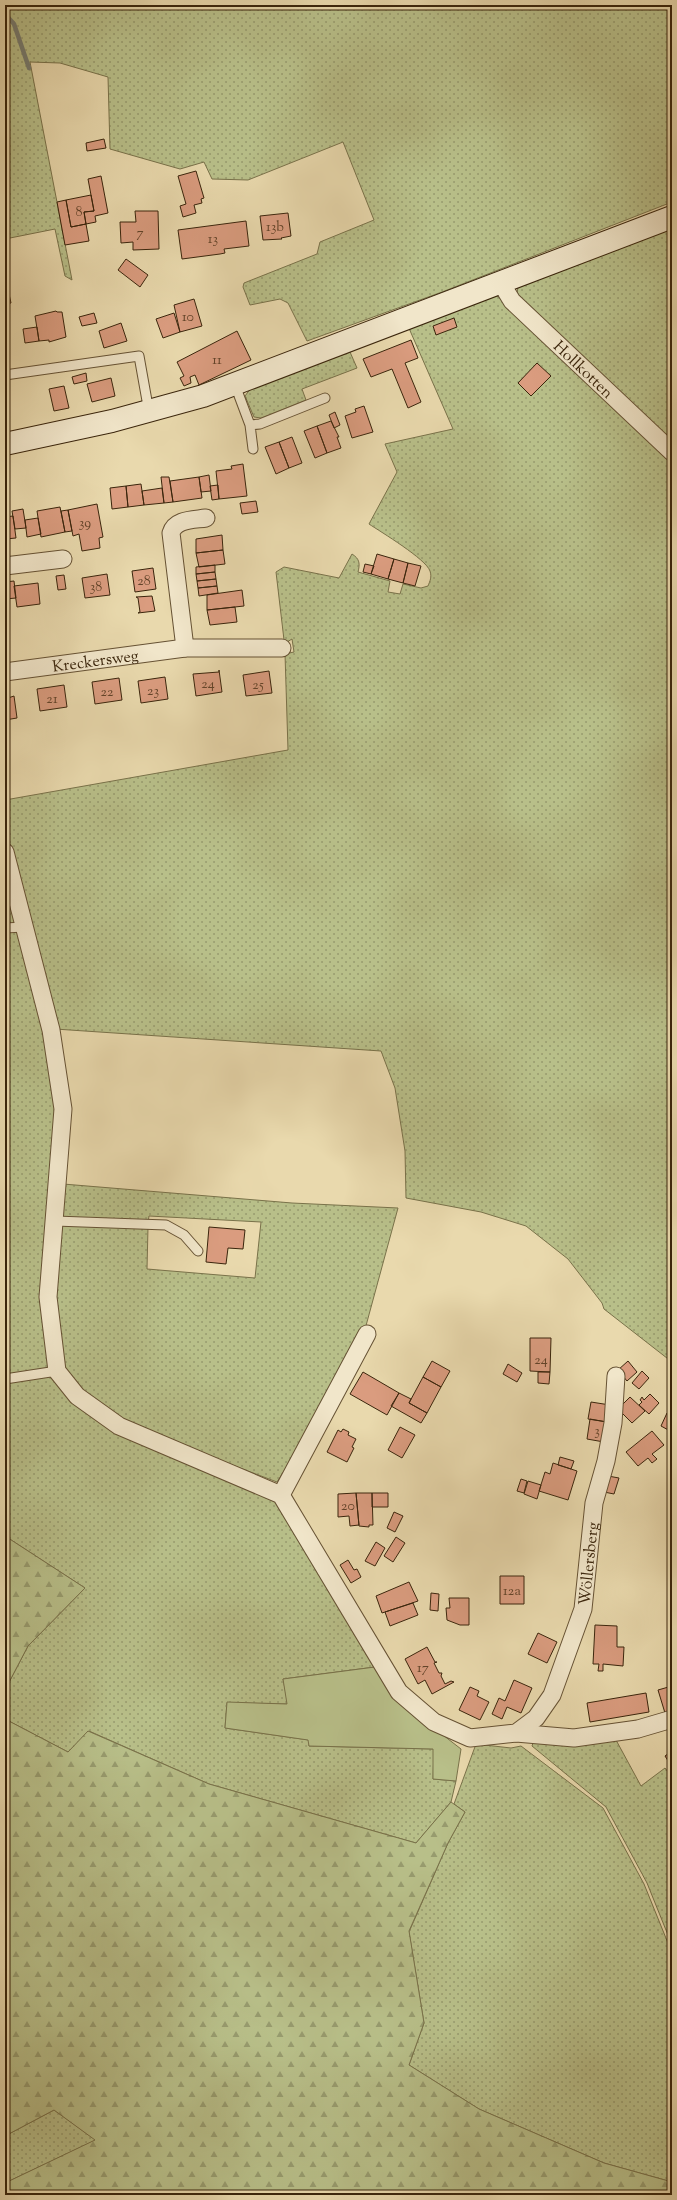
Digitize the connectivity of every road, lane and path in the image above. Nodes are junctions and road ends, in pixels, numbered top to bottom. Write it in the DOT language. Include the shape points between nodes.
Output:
graph roads {
  1 [pos="672,217"];
  2 [pos="501,283"];
  3 [pos="5,375"];
  4 [pos="235,385"];
  5 [pos="325,398"];
  6 [pos="149,412"];
  7 [pos="250,425"];
  8 [pos="5,444"];
  9 [pos="253,449"];
  10 [pos="672,452"];
  11 [pos="206,518"];
  12 [pos="63,559"];
  13 [pos="5,566"];
  14 [pos="185,648"];
  15 [pos="282,648"];
  16 [pos="5,672"];
  17 [pos="5,852"];
  18 [pos="24,927"];
  19 [pos="5,928"];
  20 [pos="55,1221"];
  21 [pos="198,1251"];
  22 [pos="367,1334"];
  23 [pos="57,1371"];
  24 [pos="616,1376"];
  25 [pos="5,1378"];
  26 [pos="285,1500"];
  27 [pos="672,1719"];
  28 [pos="516,1734"];
  1 -- 2 [label="main road"];
  2 -- 4 [label="main road"];
  2 -- 10 [label="street, Hollkotten" via="512,302"];
  3 -- 6 [label="lane" via="139,356"];
  4 -- 6 [label="main road"];
  4 -- 7 [label="lane"];
  5 -- 7 [label="lane" via="260,424"];
  6 -- 8 [label="main road"];
  7 -- 9 [label="lane"];
  11 -- 14 [label="street" via="183,521 173,528 171,533"];
  12 -- 13 [label="street"];
  14 -- 15 [label="street, Kreckersweg"];
  14 -- 16 [label="street, Kreckersweg"];
  17 -- 18 [label="street"];
  18 -- 19 [label="lane"];
  18 -- 20 [label="street" via="51,1030 63,1109"];
  20 -- 21 [label="lane" via="166,1225 184,1235"];
  20 -- 23 [label="street" via="48,1296"];
  22 -- 26 [label="street"];
  23 -- 25 [label="lane"];
  23 -- 26 [label="street" via="77,1396 119,1426"];
  24 -- 28 [label="street, Wöllersberg" via="612,1431 594,1503 583,1609 552,1695 536,1718"];
  26 -- 28 [label="street" via="399,1692 434,1722 470,1738"];
  27 -- 28 [label="street" via="638,1729 574,1738"];
}
